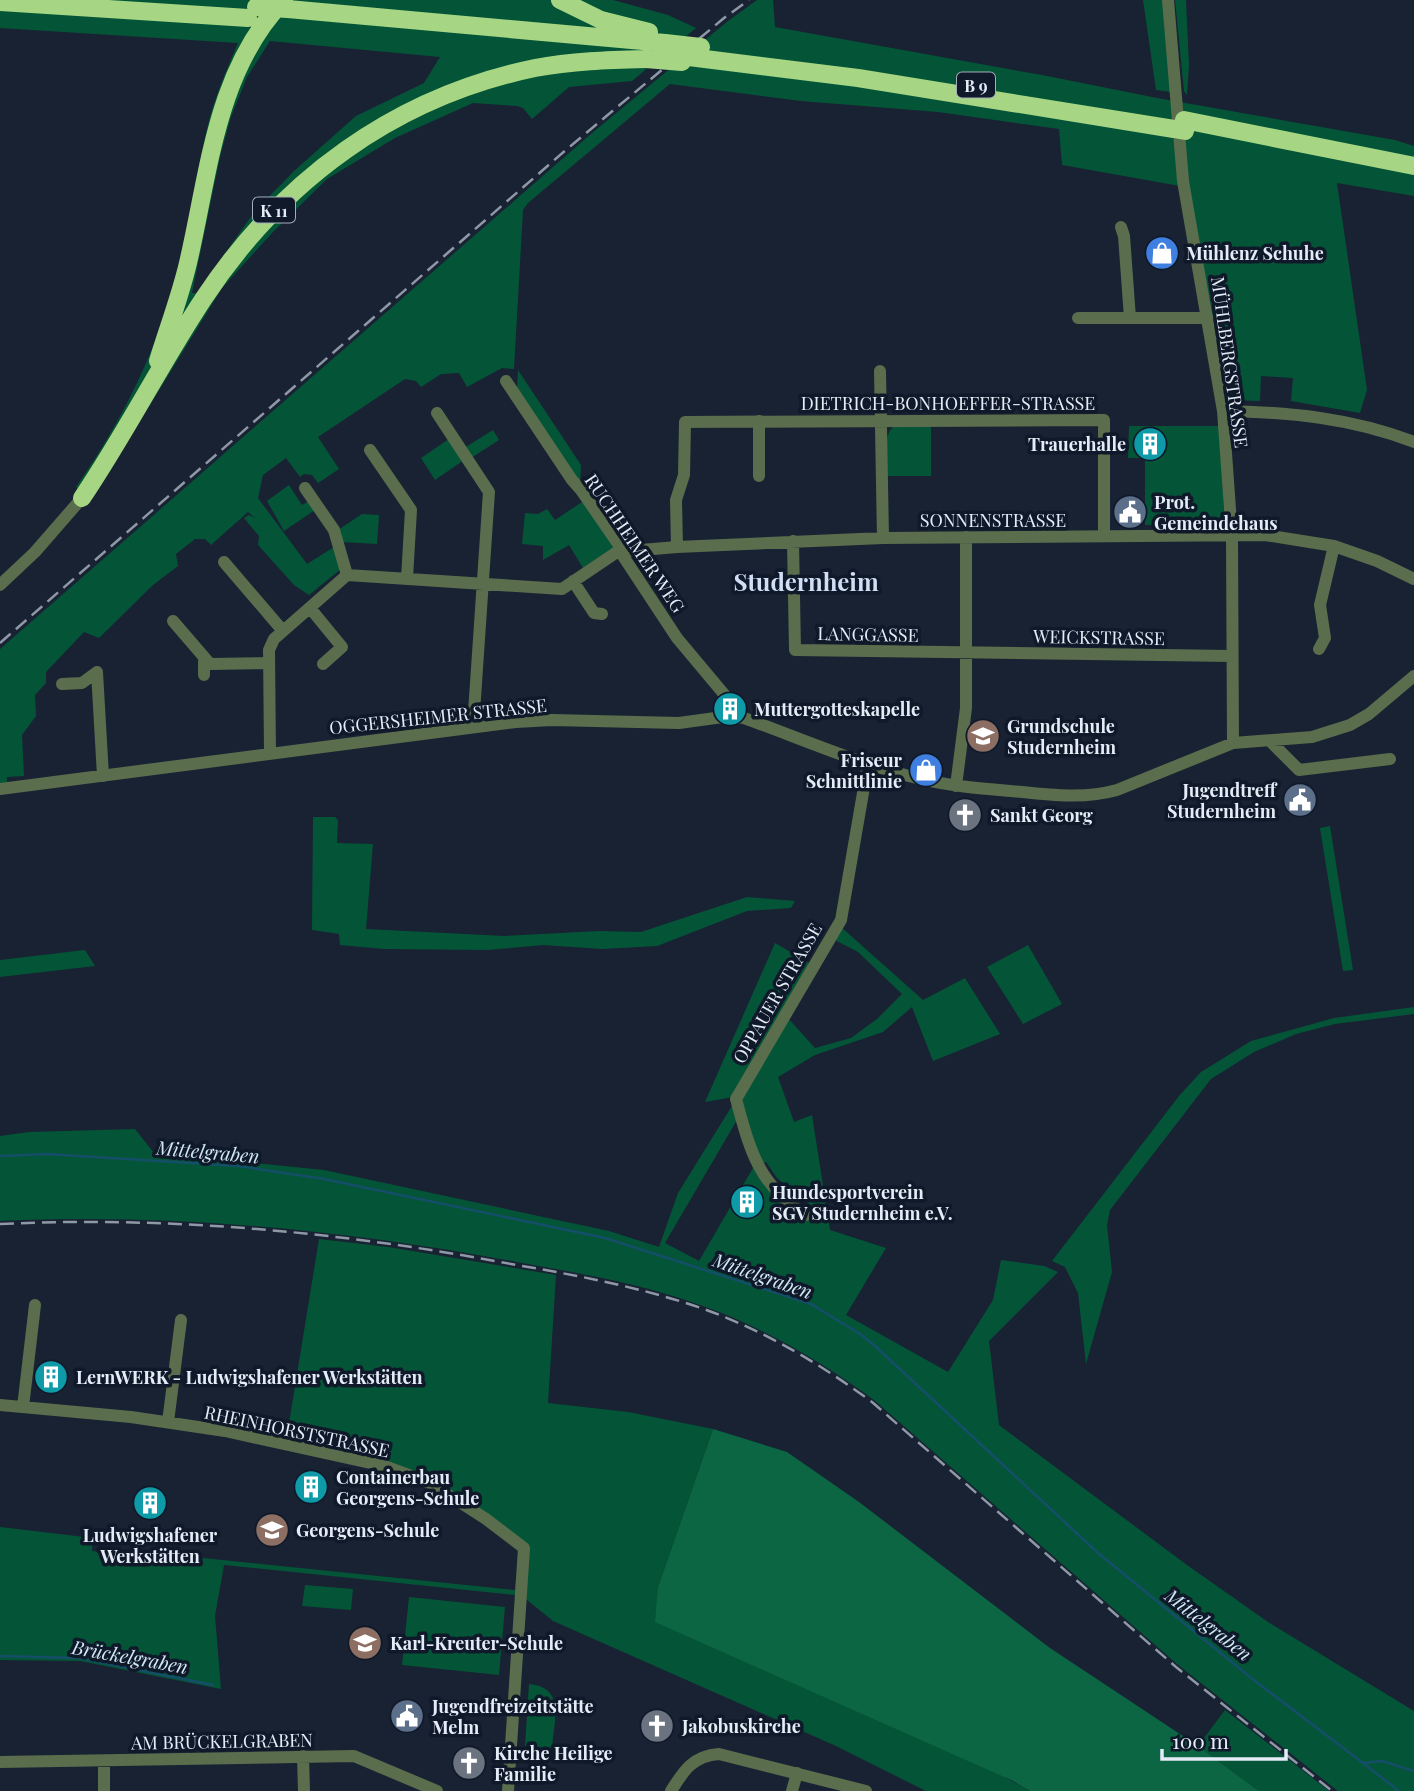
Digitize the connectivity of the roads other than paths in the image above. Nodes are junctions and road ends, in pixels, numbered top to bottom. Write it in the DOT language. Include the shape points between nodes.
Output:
graph roads {
  1 [pos="149,0"];
  2 [pos="560,0"];
  3 [pos="1168,0"];
  4 [pos="0,2"];
  5 [pos="284,10"];
  6 [pos="252,12"];
  7 [pos="659,48"];
  8 [pos="696,52"];
  9 [pos="1179,124"];
  10 [pos="1414,166"];
  11 [pos="1414,177"];
  12 [pos="1121,227"];
  13 [pos="1208,317"];
  14 [pos="1078,318"];
  15 [pos="1130,318"];
  16 [pos="880,371"];
  17 [pos="152,381"];
  18 [pos="506,381"];
  19 [pos="1223,411"];
  20 [pos="437,413"];
  21 [pos="759,421"];
  22 [pos="881,421"];
  23 [pos="1414,442"];
  24 [pos="370,450"];
  25 [pos="760,476"];
  26 [pos="305,488"];
  27 [pos="82,498"];
  28 [pos="1104,536"];
  29 [pos="966,537"];
  30 [pos="1232,537"];
  31 [pos="883,538"];
  32 [pos="793,541"];
  33 [pos="1335,546"];
  34 [pos="677,547"];
  35 [pos="622,552"];
  36 [pos="224,562"];
  37 [pos="347,575"];
  38 [pos="407,578"];
  39 [pos="1414,579"];
  40 [pos="573,582"];
  41 [pos="482,583"];
  42 [pos="0,585"];
  43 [pos="310,608"];
  44 [pos="602,614"];
  45 [pos="173,621"];
  46 [pos="283,631"];
  47 [pos="1319,649"];
  48 [pos="966,653"];
  49 [pos="1232,656"];
  50 [pos="204,657"];
  51 [pos="268,663"];
  52 [pos="323,664"];
  53 [pos="204,675"];
  54 [pos="1414,676"];
  55 [pos="62,684"];
  56 [pos="744,718"];
  57 [pos="473,727"];
  58 [pos="1270,741"];
  59 [pos="1233,743"];
  60 [pos="270,754"];
  61 [pos="1390,759"];
  62 [pos="868,764"];
  63 [pos="103,776"];
  64 [pos="956,786"];
  65 [pos="0,789"];
  66 [pos="806,1215"];
  67 [pos="35,1305"];
  68 [pos="181,1320"];
  69 [pos="0,1405"];
  70 [pos="23,1408"];
  71 [pos="168,1422"];
  72 [pos="303,1756"];
  73 [pos="104,1761"];
  74 [pos="0,1762"];
  75 [pos="797,1773"];
  76 [pos="104,1791"];
  77 [pos="304,1791"];
  78 [pos="438,1791"];
  79 [pos="508,1791"];
  80 [pos="671,1791"];
  81 [pos="792,1791"];
  82 [pos="866,1791"];
  1 -- 6 [label="highway, B 9"];
  2 -- 7 [label="highway, K 11"];
  3 -- 13 [label="street, MÜHLBERGSTRASSE" via="1181,162"];
  4 -- 6 [label="highway, B 9"];
  5 -- 6 [label="highway, B 9"];
  5 -- 7 [label="highway, B 9"];
  5 -- 17 [label="highway" via="257,35 232,81 179,296"];
  7 -- 8 [label="highway, B 9"];
  7 -- 8 [label="highway, K 11" via="697,40"];
  7 -- 17 [label="highway, K 11" via="535,68 479,83 392,120 347,148 304,181 241,247"];
  8 -- 9 [label="highway, B 9" via="990,87"];
  8 -- 9 [label="highway, B 9" via="726,61"];
  9 -- 10 [label="highway, B 9"];
  9 -- 11 [label="highway, B 9"];
  12 -- 15 [label="street"];
  13 -- 15 [label="street"];
  13 -- 19 [label="street, MÜHLBERGSTRASSE"];
  14 -- 15 [label="street"];
  16 -- 22 [label="street"];
  17 -- 27 [label="highway"];
  18 -- 35 [label="street, RUCHHEIMER WEG"];
  19 -- 23 [label="street" via="1324,417"];
  19 -- 30 [label="street, MÜHLBERGSTRASSE"];
  20 -- 41 [label="street" via="489,492"];
  21 -- 22 [label="street, DIETRICH-BONHOEFFER-STRASSE"];
  21 -- 25 [label="street"];
  21 -- 34 [label="street, DIETRICH-BONHOEFFER-STRASSE" via="685,422 684,475 676,500"];
  22 -- 28 [label="street, DIETRICH-BONHOEFFER-STRASSE" via="1104,420"];
  22 -- 31 [label="street"];
  24 -- 38 [label="street" via="411,510"];
  26 -- 37 [label="street" via="334,530"];
  27 -- 42 [label="street"];
  28 -- 29 [label="street, SONNENSTRASSE"];
  28 -- 30 [label="street, SONNENSTRASSE"];
  29 -- 31 [label="street, SONNENSTRASSE"];
  29 -- 48 [label="street"];
  30 -- 33 [label="street, SONNENSTRASSE" via="1265,536"];
  30 -- 49 [label="street, MÜHLBERGSTRASSE"];
  31 -- 32 [label="street, SONNENSTRASSE"];
  32 -- 34 [label="street, SONNENSTRASSE"];
  32 -- 48 [label="street, LANGGASSE" via="795,650"];
  33 -- 39 [label="street, SONNENSTRASSE"];
  33 -- 47 [label="street" via="1320,605 1325,638"];
  34 -- 35 [label="street, SONNENSTRASSE"];
  35 -- 40 [label="street, SONNENSTRASSE"];
  35 -- 56 [label="street, RUCHHEIMER WEG" via="677,638"];
  36 -- 46 [label="street"];
  37 -- 38 [label="street, SONNENSTRASSE"];
  37 -- 43 [label="street"];
  38 -- 41 [label="street, SONNENSTRASSE"];
  40 -- 41 [label="street, SONNENSTRASSE" via="562,589"];
  40 -- 44 [label="street" via="594,613"];
  41 -- 57 [label="street"];
  43 -- 46 [label="street"];
  43 -- 52 [label="street" via="348,644"];
  45 -- 50 [label="street"];
  46 -- 51 [label="street" via="274,639"];
  48 -- 49 [label="street, WEICKSTRASSE"];
  48 -- 64 [label="street" via="966,708"];
  49 -- 59 [label="street, MÜHLBERGSTRASSE"];
  50 -- 51 [label="street" via="210,664"];
  50 -- 53 [label="street"];
  51 -- 60 [label="street"];
  54 -- 58 [label="street, OGGERSHEIMER STRASSE" via="1350,725 1311,737"];
  55 -- 63 [label="street" via="82,683 97,672"];
  56 -- 57 [label="street, OGGERSHEIMER STRASSE" via="679,723 552,720"];
  56 -- 62 [label="street, OGGERSHEIMER STRASSE"];
  57 -- 60 [label="street, OGGERSHEIMER STRASSE"];
  58 -- 59 [label="street, OGGERSHEIMER STRASSE"];
  58 -- 61 [label="street" via="1299,770"];
  59 -- 64 [label="street, OGGERSHEIMER STRASSE" via="1098,795"];
  60 -- 63 [label="street, OGGERSHEIMER STRASSE"];
  62 -- 64 [label="street, OGGERSHEIMER STRASSE"];
  62 -- 66 [label="street, OPPAUER STRASSE" via="841,920 736,1098 758,1167 770,1185"];
  63 -- 65 [label="street, OGGERSHEIMER STRASSE"];
  67 -- 70 [label="street"];
  68 -- 71 [label="street"];
  69 -- 70 [label="street, RHEINHORSTSTRASSE"];
  70 -- 71 [label="street, RHEINHORSTSTRASSE"];
  71 -- 79 [label="street, RHEINHORSTSTRASSE" via="384,1466 430,1483 524,1548"];
  72 -- 73 [label="street, AM BRÜCKELGRABEN"];
  72 -- 77 [label="street"];
  72 -- 78 [label="street, AM BRÜCKELGRABEN" via="355,1756"];
  73 -- 74 [label="street, AM BRÜCKELGRABEN"];
  73 -- 76 [label="street"];
  75 -- 80 [label="street" via="708,1755 685,1767"];
  75 -- 81 [label="street"];
  75 -- 82 [label="street"];
}
